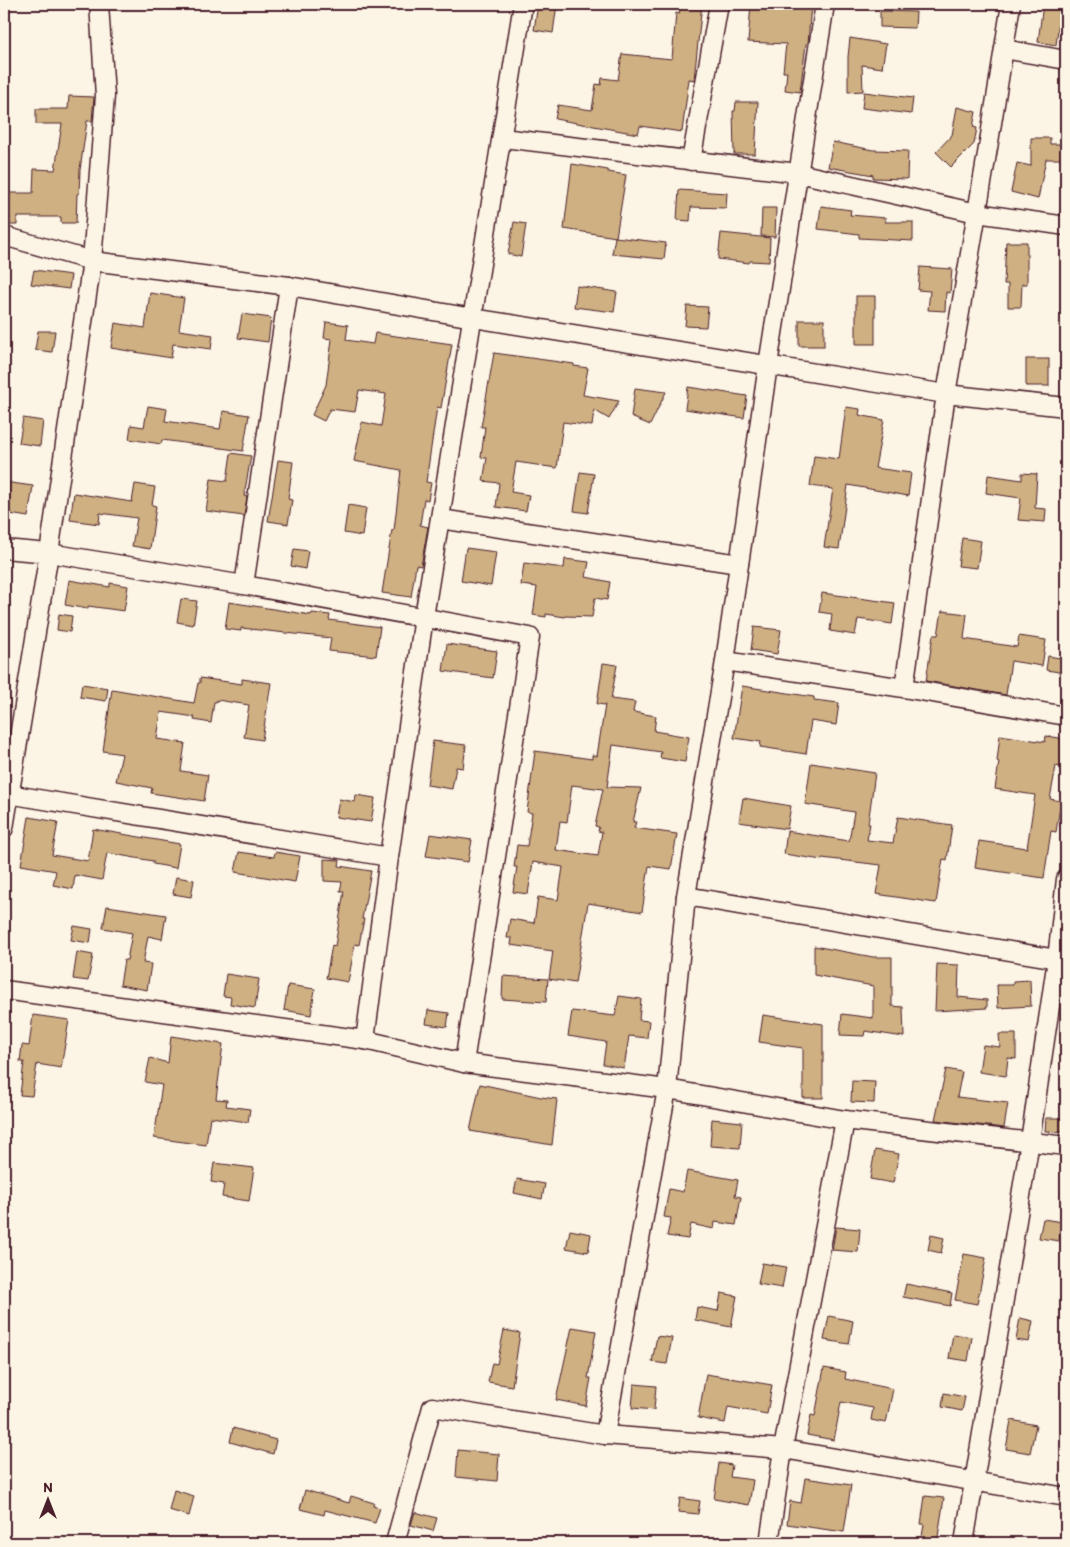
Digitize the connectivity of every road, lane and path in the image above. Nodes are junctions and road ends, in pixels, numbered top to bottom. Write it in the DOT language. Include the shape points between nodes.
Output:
graph roads {
  1 [pos="99,4"];
  2 [pos="523,4"];
  3 [pos="719,4"];
  4 [pos="826,4"];
  5 [pos="1010,4"];
  6 [pos="1004,49"];
  7 [pos="1066,60"];
  8 [pos="502,138"];
  9 [pos="691,161"];
  10 [pos="798,174"];
  11 [pos="977,213"];
  12 [pos="1066,226"];
  13 [pos="4,236"];
  14 [pos="92,260"];
  15 [pos="289,286"];
  16 [pos="473,318"];
  17 [pos="768,365"];
  18 [pos="946,394"];
  19 [pos="1066,407"];
  20 [pos="440,519"];
  21 [pos="4,549"];
  22 [pos="49,553"];
  23 [pos="739,564"];
  24 [pos="244,585"];
  25 [pos="424,617"];
  26 [pos="725,661"];
  27 [pos="904,688"];
  28 [pos="1066,716"];
  29 [pos="8,794"];
  30 [pos="4,828"];
  31 [pos="389,857"];
  32 [pos="1066,878"];
  33 [pos="686,896"];
  34 [pos="1057,959"];
  35 [pos="4,990"];
  36 [pos="365,1040"];
  37 [pos="464,1063"];
  38 [pos="667,1089"];
  39 [pos="845,1120"];
  40 [pos="1030,1141"];
  41 [pos="1066,1146"];
  42 [pos="605,1435"];
  43 [pos="784,1449"];
  44 [pos="974,1480"];
  45 [pos="1066,1497"];
  46 [pos="395,1543"];
  47 [pos="769,1543"];
  48 [pos="964,1543"];
  1 -- 14 [label="street" via="106,96"];
  2 -- 8 [label="street"];
  3 -- 9 [label="street"];
  4 -- 10 [label="street"];
  5 -- 6 [label="street"];
  6 -- 7 [label="street"];
  6 -- 11 [label="street"];
  8 -- 9 [label="street"];
  8 -- 16 [label="street"];
  9 -- 10 [label="street"];
  10 -- 11 [label="street"];
  10 -- 17 [label="street"];
  11 -- 12 [label="street"];
  11 -- 18 [label="street"];
  13 -- 14 [label="street"];
  14 -- 15 [label="street"];
  14 -- 22 [label="street"];
  15 -- 16 [label="street"];
  15 -- 24 [label="street"];
  16 -- 17 [label="street"];
  16 -- 20 [label="street"];
  17 -- 18 [label="street"];
  17 -- 23 [label="street"];
  18 -- 19 [label="street"];
  18 -- 27 [label="street"];
  20 -- 23 [label="street"];
  20 -- 25 [label="street"];
  21 -- 22 [label="street"];
  22 -- 24 [label="street"];
  22 -- 29 [label="street"];
  23 -- 26 [label="street"];
  24 -- 25 [label="street"];
  25 -- 31 [label="street"];
  25 -- 37 [label="street" via="530,637"];
  26 -- 27 [label="street"];
  26 -- 33 [label="street"];
  27 -- 28 [label="street"];
  29 -- 30 [label="street"];
  29 -- 31 [label="street"];
  31 -- 36 [label="street"];
  32 -- 34 [label="street"];
  33 -- 34 [label="street"];
  33 -- 38 [label="street"];
  34 -- 40 [label="street"];
  35 -- 36 [label="street"];
  36 -- 37 [label="street"];
  37 -- 38 [label="street"];
  38 -- 39 [label="street"];
  38 -- 42 [label="street"];
  39 -- 40 [label="street"];
  39 -- 43 [label="street"];
  40 -- 41 [label="street"];
  40 -- 44 [label="street"];
  42 -- 43 [label="street"];
  42 -- 46 [label="street" via="432,1407"];
  43 -- 44 [label="street"];
  43 -- 47 [label="street"];
  44 -- 45 [label="street"];
  44 -- 48 [label="street"];
}
